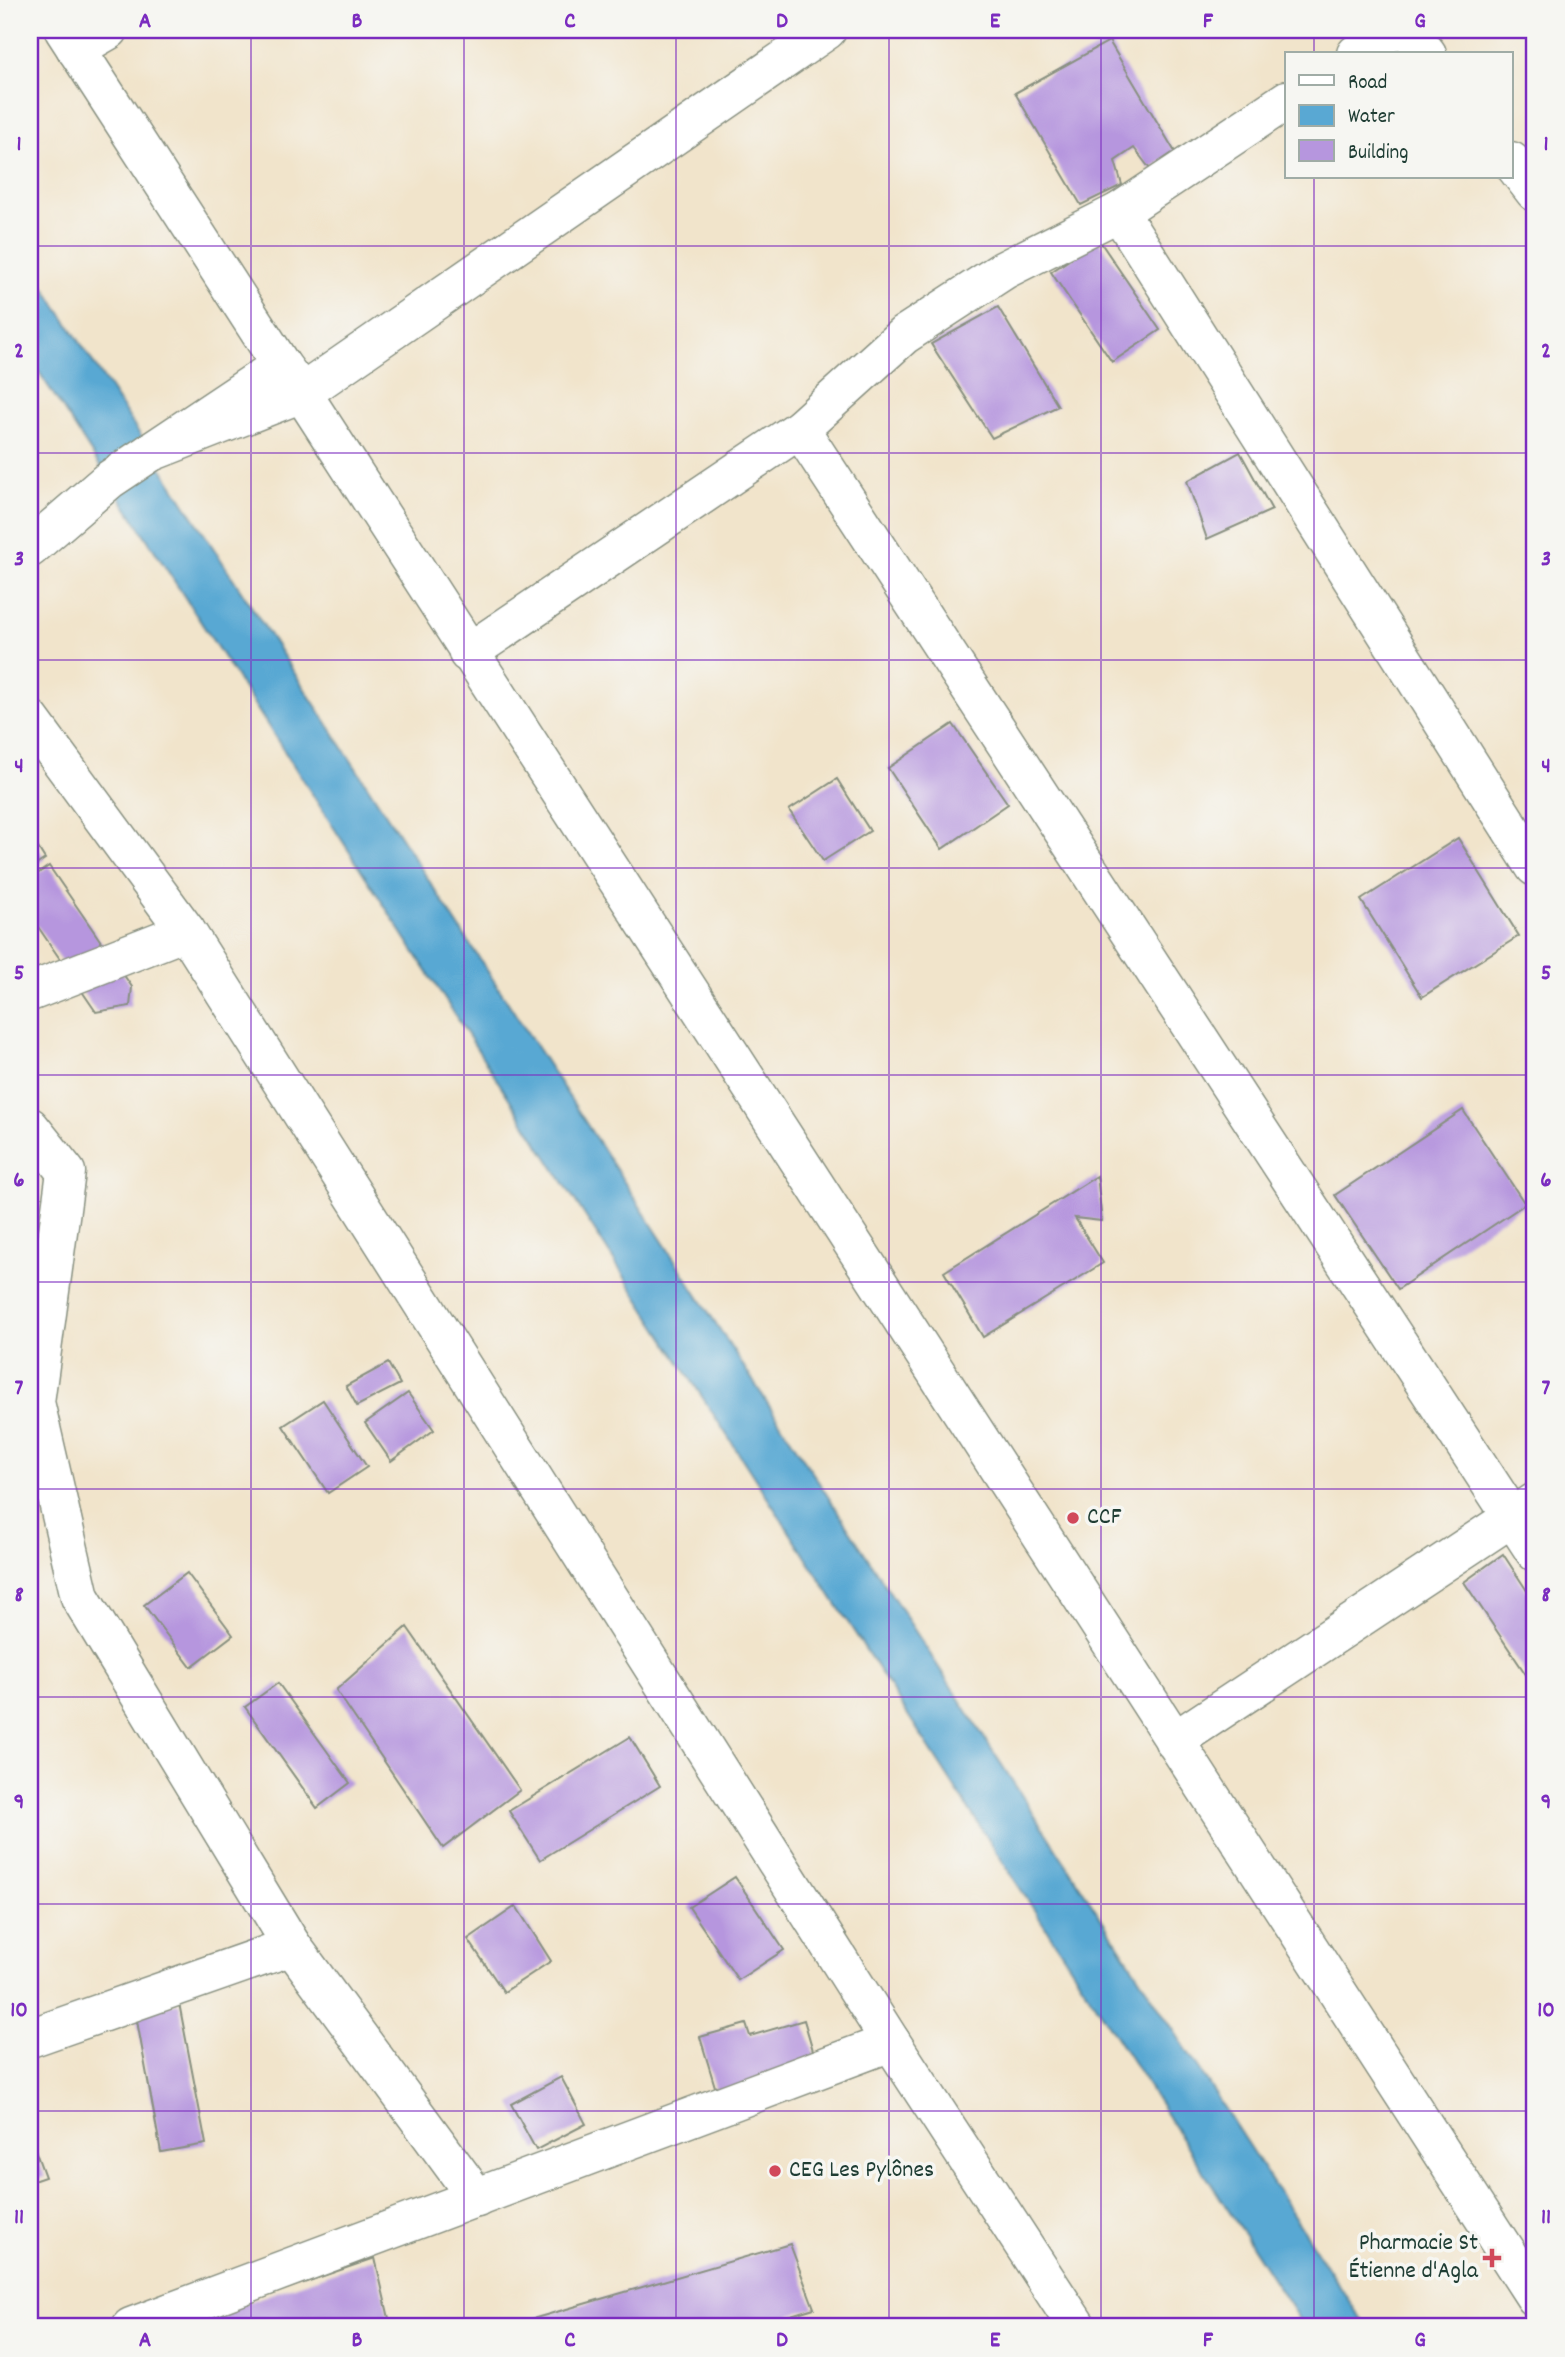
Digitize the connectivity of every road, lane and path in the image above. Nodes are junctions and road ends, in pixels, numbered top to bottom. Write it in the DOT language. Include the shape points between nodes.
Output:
graph roads {
  1 [pos="109,30"];
  2 [pos="827,30"];
  3 [pos="1393,30"];
  4 [pos="1408,30"];
  5 [pos="70,39"];
  6 [pos="1359,52"];
  7 [pos="1425,52"];
  8 [pos="1285,101"];
  9 [pos="1512,162"];
  10 [pos="1535,192"];
  11 [pos="1119,212"];
  12 [pos="291,379"];
  13 [pos="800,429"];
  14 [pos="30,548"];
  15 [pos="468,653"];
  16 [pos="30,719"];
  17 [pos="1535,867"];
  18 [pos="186,931"];
  19 [pos="30,992"];
  20 [pos="30,1128"];
  21 [pos="1524,1509"];
  22 [pos="1535,1552"];
  23 [pos="1174,1741"];
  24 [pos="292,1946"];
  25 [pos="30,2038"];
  26 [pos="891,2042"];
  27 [pos="477,2198"];
  28 [pos="1535,2297"];
  29 [pos="131,2327"];
  30 [pos="1077,2327"];
  1 -- 5 [label="street"];
  2 -- 12 [label="street"];
  3 -- 6 [label="street"];
  4 -- 7 [label="street"];
  5 -- 12 [label="street"];
  8 -- 11 [label="street"];
  9 -- 10 [label="street"];
  11 -- 13 [label="street" via="1004,270 904,335"];
  11 -- 17 [label="street"];
  12 -- 14 [label="street" via="150,452 109,480"];
  12 -- 15 [label="street"];
  13 -- 15 [label="street"];
  13 -- 21 [label="street"];
  15 -- 23 [label="street"];
  16 -- 18 [label="street"];
  18 -- 19 [label="street"];
  18 -- 26 [label="street"];
  20 -- 24 [label="street" via="66,1172 35,1402 80,1597"];
  21 -- 22 [label="street"];
  21 -- 23 [label="street"];
  23 -- 28 [label="street"];
  24 -- 25 [label="street"];
  24 -- 27 [label="street"];
  26 -- 27 [label="street"];
  26 -- 30 [label="street"];
  27 -- 29 [label="street"];
}
